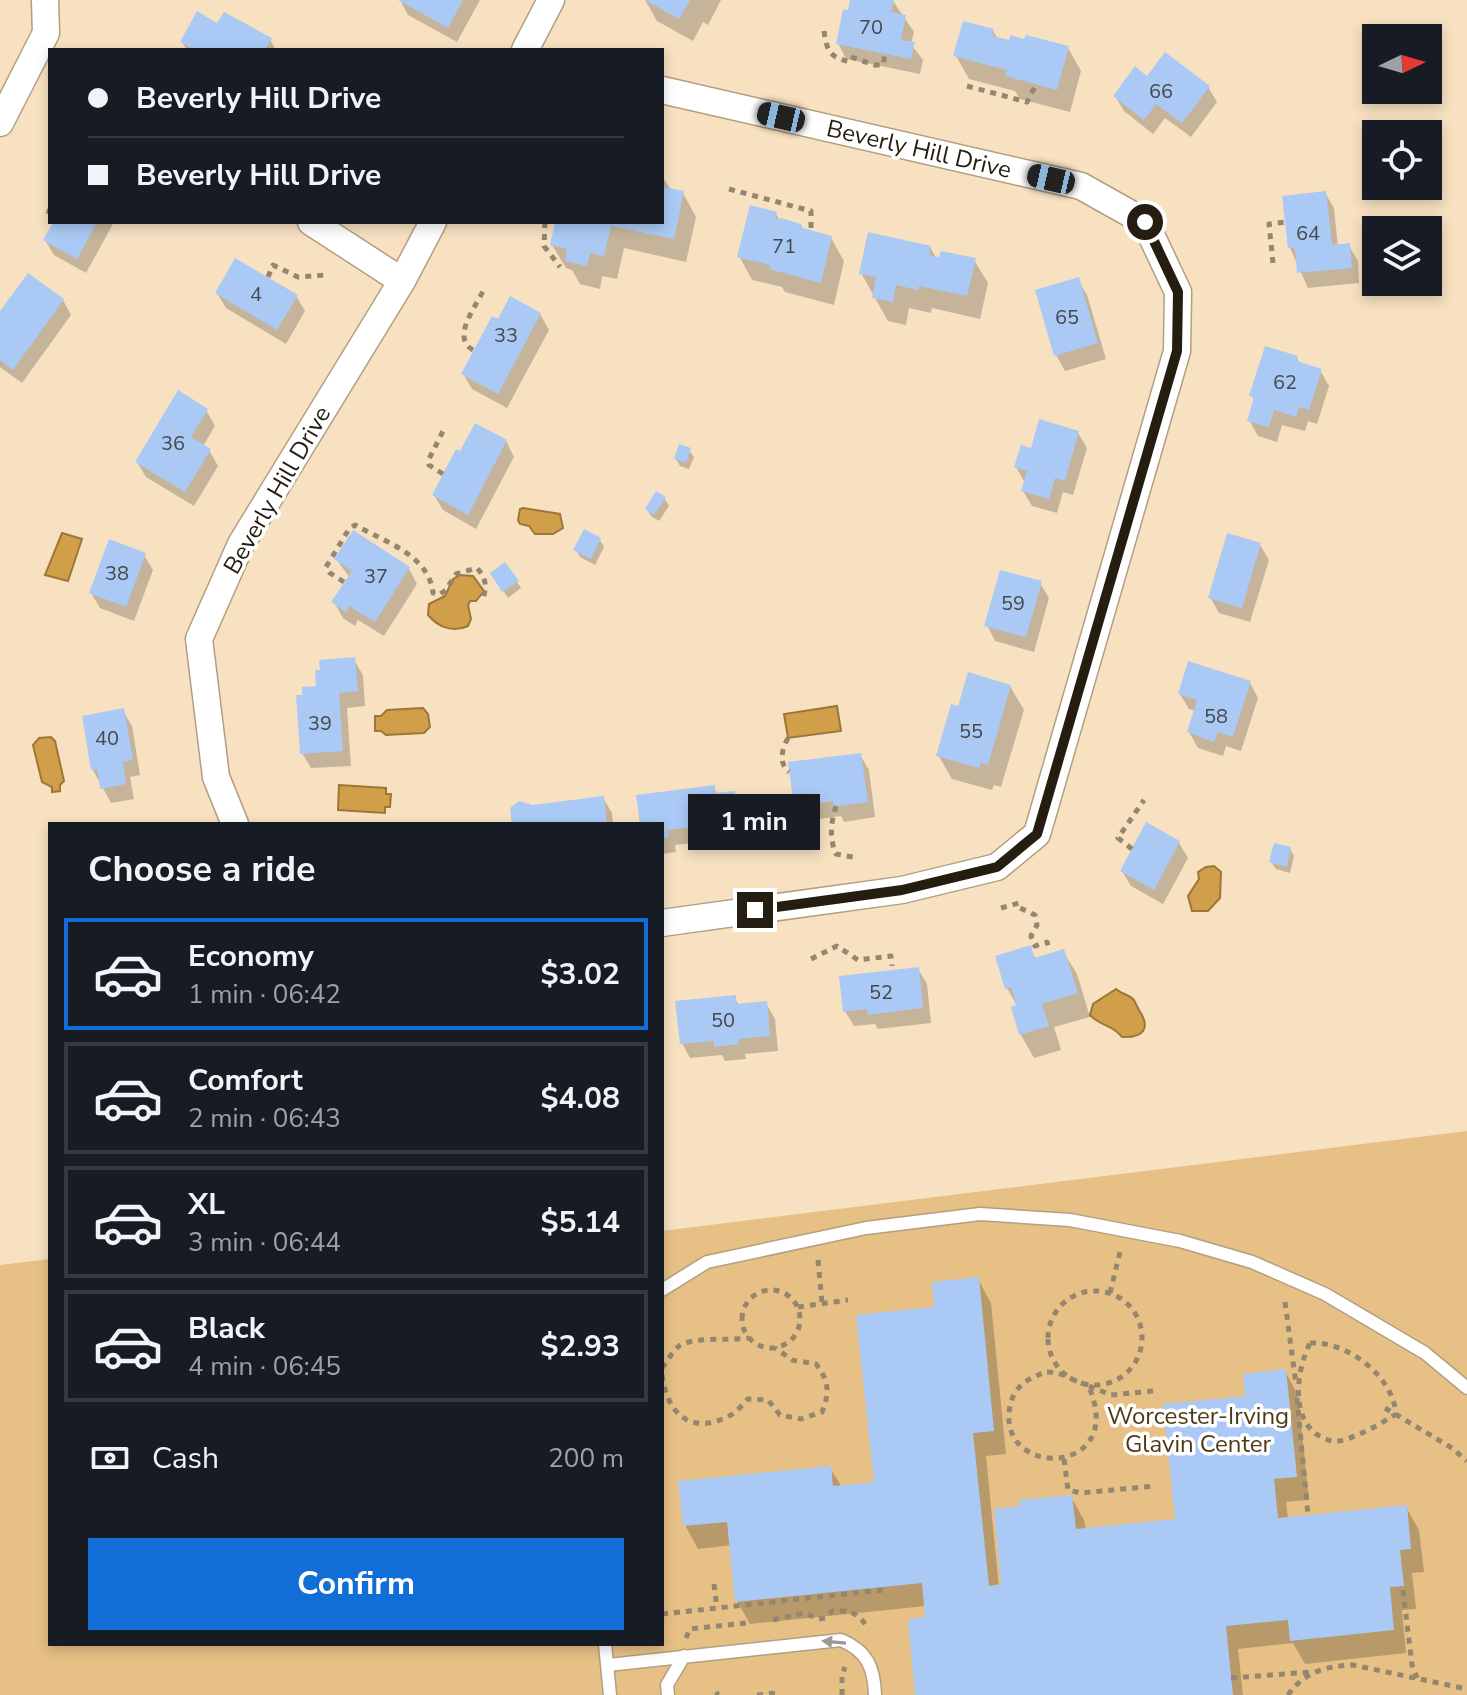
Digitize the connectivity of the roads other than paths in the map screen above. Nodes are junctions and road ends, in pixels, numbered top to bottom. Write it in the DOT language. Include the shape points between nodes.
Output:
graph roads {
  1 [pos="45,0"];
  2 [pos="551,0"];
  3 [pos="526,48"];
  4 [pos="44,54"];
  5 [pos="664,90"];
  6 [pos="0,123"];
  7 [pos="314,224"];
  8 [pos="432,224"];
  9 [pos="402,281"];
  10 [pos="234,822"];
  11 [pos="664,923"];
  12 [pos="664,1289"];
  13 [pos="1467,1388"];
  14 [pos="605,1646"];
  15 [pos="684,1656"];
  16 [pos="608,1665"];
  17 [pos="610,1695"];
  18 [pos="668,1695"];
  19 [pos="875,1695"];
  1 -- 4 [label="street"];
  2 -- 3 [label="street"];
  4 -- 6 [label="street"];
  5 -- 11 [label="street, Beverly Hill Drive" via="1081,186 1145,222 1178,292 1177,351 1037,834 997,867 902,890"];
  7 -- 9 [label="street"];
  8 -- 9 [label="street, Beverly Hill Drive"];
  9 -- 10 [label="street, Beverly Hill Drive" via="241,544 199,639 216,777"];
  12 -- 13 [label="lane" via="707,1262 866,1228 980,1214 1070,1220 1180,1241 1252,1262 1325,1294 1425,1353"];
  14 -- 16 [label="lane"];
  15 -- 16 [label="lane"];
  15 -- 18 [label="lane" via="667,1685"];
  19 -- 15 [label="lane, one-way" via="870,1661 841,1640"];
  16 -- 17 [label="lane"];
}
